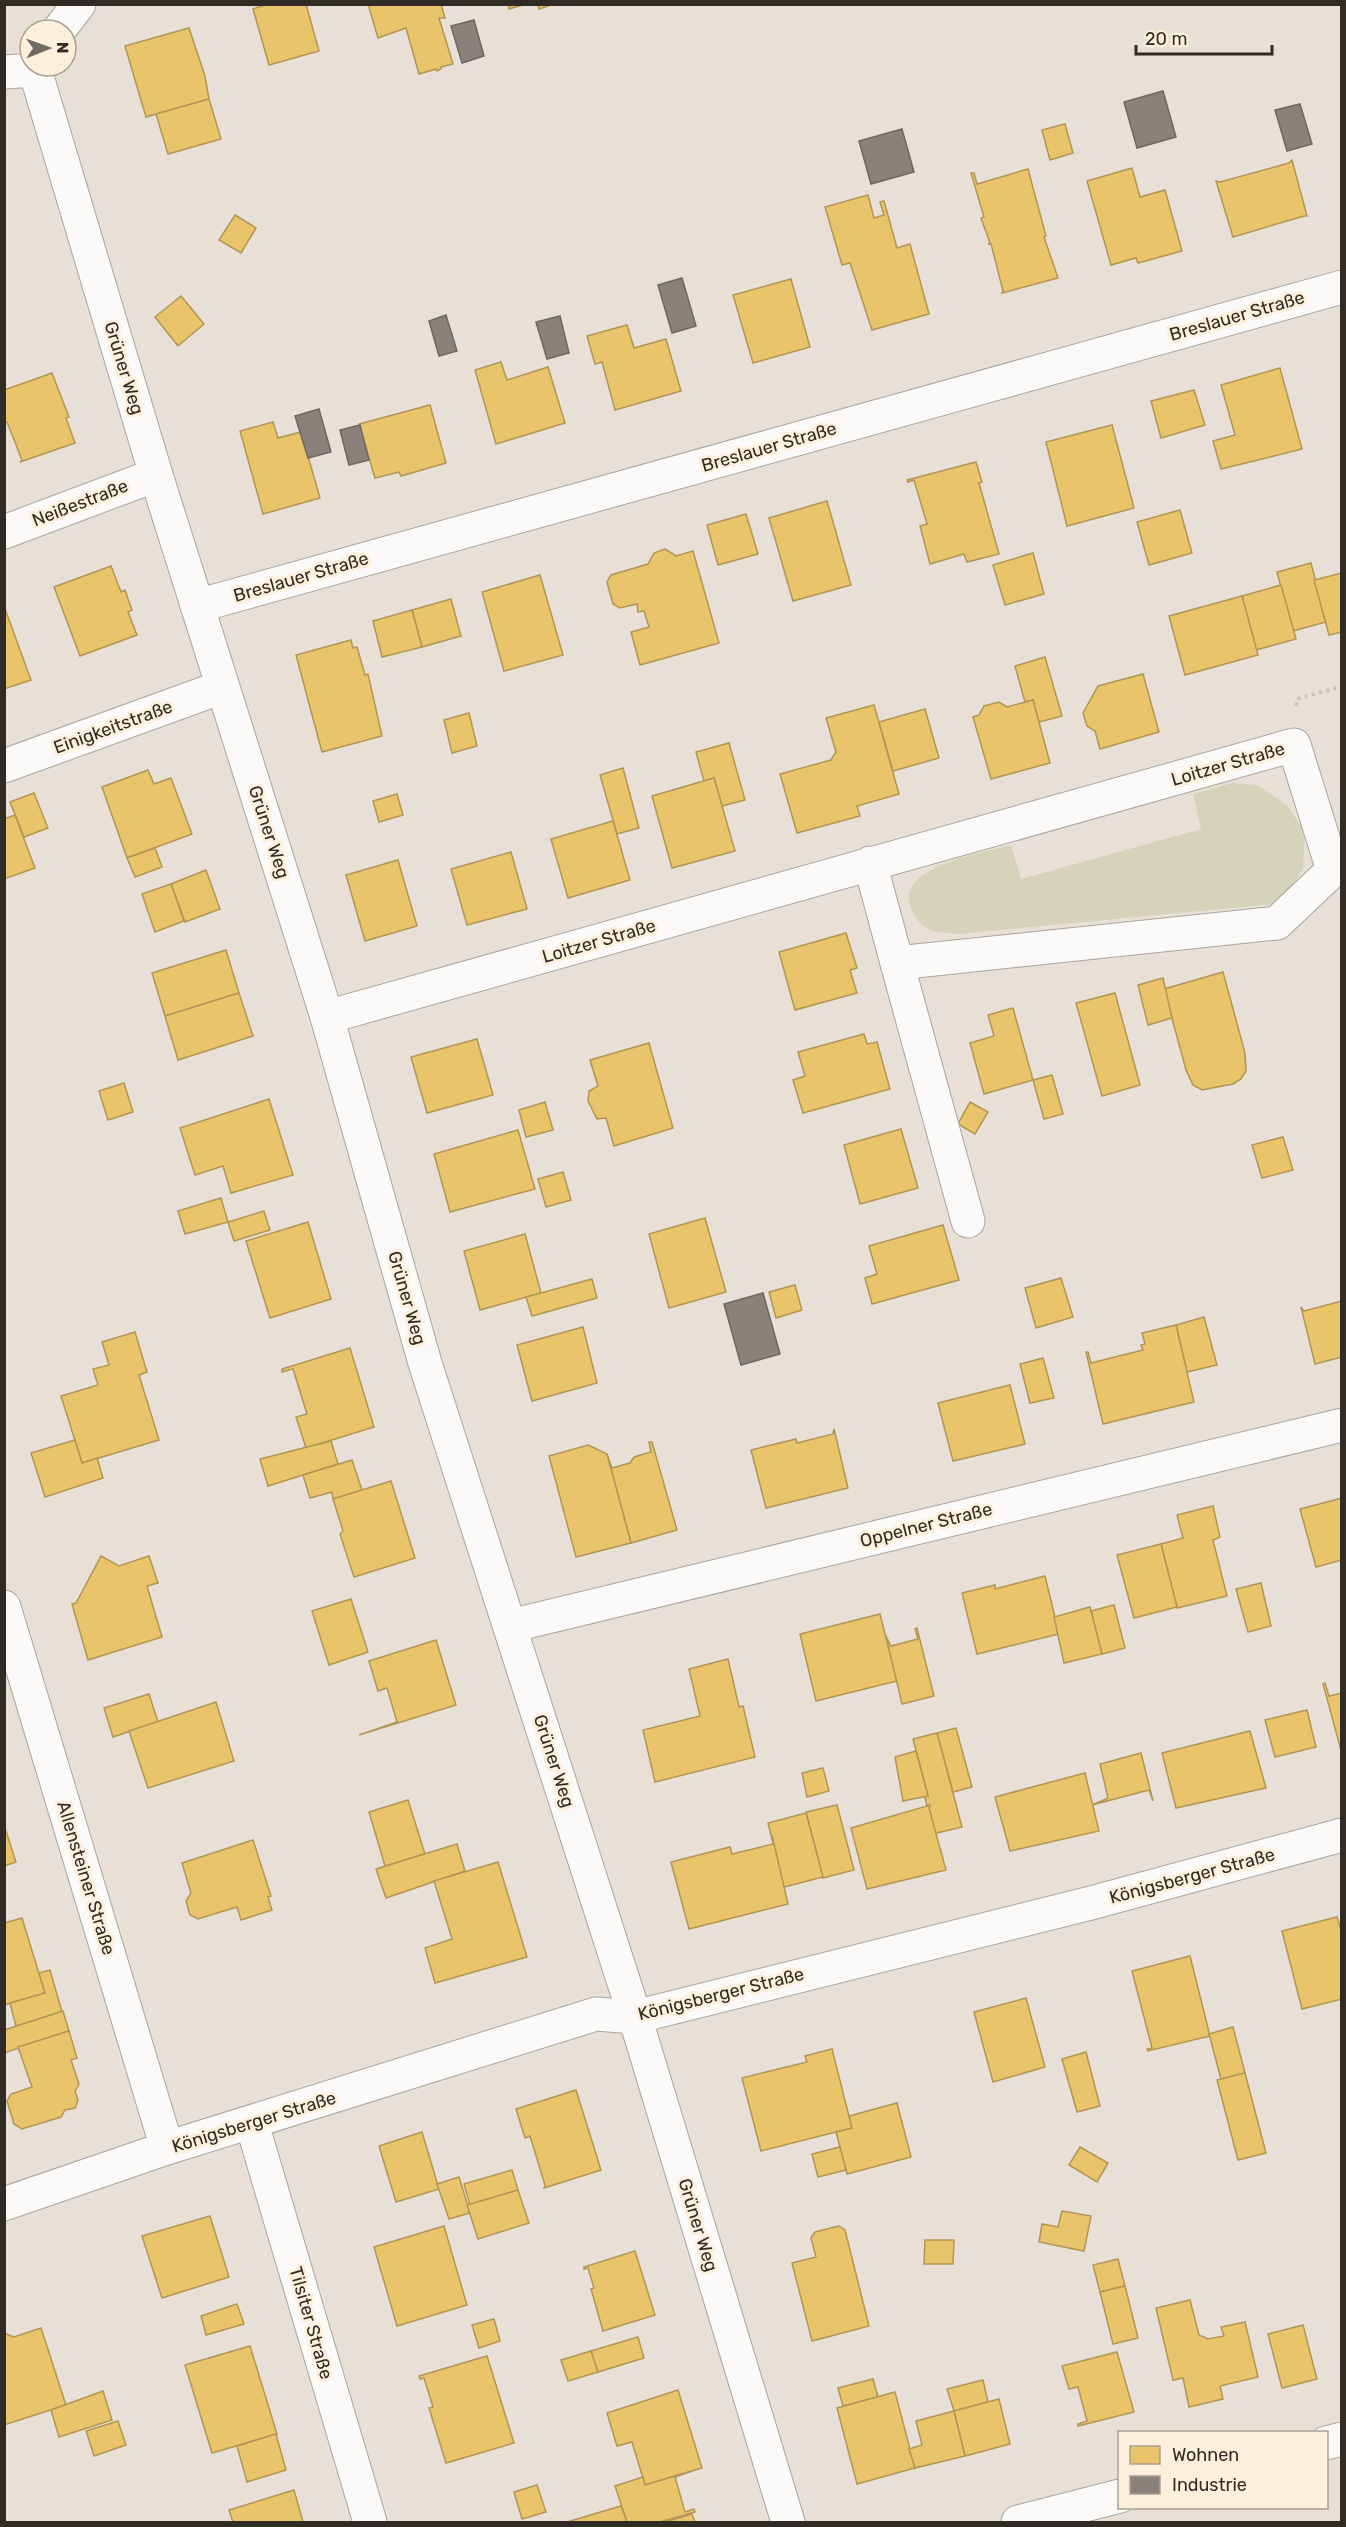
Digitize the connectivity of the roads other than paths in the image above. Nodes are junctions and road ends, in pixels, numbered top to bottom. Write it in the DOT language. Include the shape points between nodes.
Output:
graph roads {
  1 [pos="79,4"];
  2 [pos="68,18"];
  3 [pos="29,78"];
  4 [pos="1341,286"];
  5 [pos="156,475"];
  6 [pos="4,532"];
  7 [pos="197,606"];
  8 [pos="222,687"];
  9 [pos="4,766"];
  10 [pos="870,864"];
  11 [pos="897,963"];
  12 [pos="327,1017"];
  13 [pos="968,1221"];
  14 [pos="1341,1425"];
  15 [pos="4,1607"];
  16 [pos="510,1626"];
  17 [pos="1341,1835"];
  18 [pos="635,2017"];
  19 [pos="252,2124"];
  20 [pos="167,2148"];
  21 [pos="4,2204"];
  22 [pos="1118,2496"];
  23 [pos="370,2523"];
  24 [pos="788,2523"];
  25 [pos="1018,2523"];
  1 -- 2 [label="street"];
  3 -- 5 [label="street, Grüner Weg"];
  4 -- 7 [label="street, Breslauer Straße"];
  5 -- 6 [label="street, Neißestraße"];
  5 -- 7 [label="street, Grüner Weg"];
  7 -- 8 [label="street, Grüner Weg"];
  8 -- 9 [label="street, Einigkeitstraße"];
  8 -- 12 [label="street, Grüner Weg"];
  10 -- 11 [label="street"];
  10 -- 11 [label="street, Loitzer Straße" via="1294,745 1333,870 1277,923"];
  10 -- 12 [label="street, Loitzer Straße"];
  11 -- 13 [label="street"];
  12 -- 16 [label="street, Grüner Weg" via="425,1363"];
  14 -- 16 [label="street, Oppelner Straße"];
  15 -- 20 [label="street, Allensteiner Straße"];
  16 -- 18 [label="street, Grüner Weg"];
  17 -- 18 [label="street, Königsberger Straße" via="1091,1903"];
  18 -- 19 [label="street, Königsberger Straße" via="596,2014"];
  18 -- 24 [label="street, Grüner Weg"];
  19 -- 20 [label="street, Königsberger Straße"];
  19 -- 23 [label="street, Tilsiter Straße"];
  20 -- 21 [label="street, Königsberger Straße"];
  22 -- 25 [label="street"];
}
